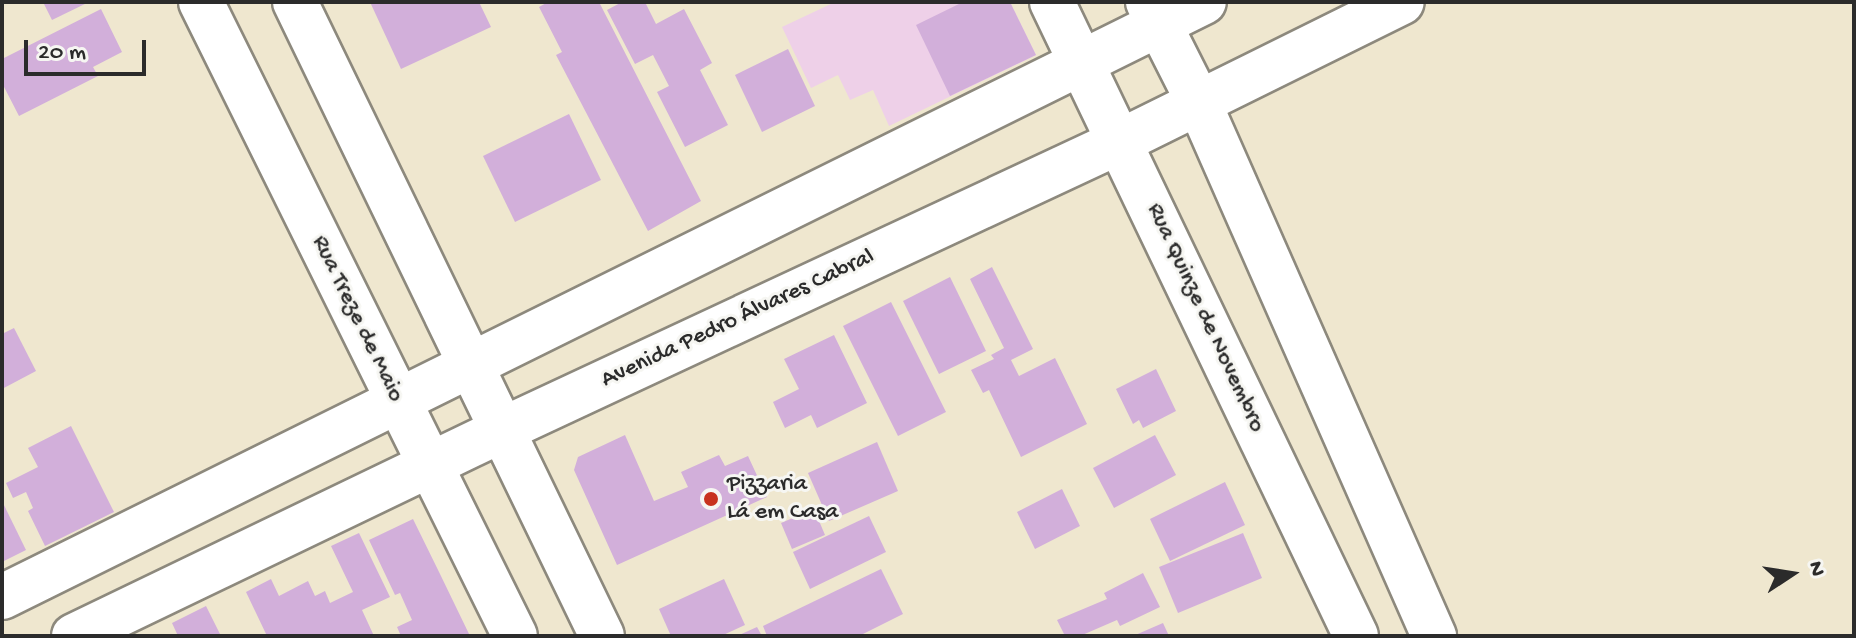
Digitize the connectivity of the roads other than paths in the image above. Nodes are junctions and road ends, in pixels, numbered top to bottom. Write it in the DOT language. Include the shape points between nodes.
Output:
graph roads {
  1 [pos="201,2"];
  2 [pos="295,2"];
  3 [pos="1052,2"];
  4 [pos="1204,2"];
  5 [pos="1402,2"];
  6 [pos="1154,13"];
  7 [pos="1082,62"];
  8 [pos="1199,103"];
  9 [pos="1121,141"];
  10 [pos="472,365"];
  11 [pos="397,400"];
  12 [pos="504,429"];
  13 [pos="429,465"];
  14 [pos="2,597"];
  15 [pos="74,636"];
  16 [pos="515,636"];
  17 [pos="602,636"];
  18 [pos="1356,636"];
  19 [pos="1434,636"];
  1 -- 11 [label="street, Rua Treze de Maio"];
  2 -- 10 [label="street"];
  3 -- 7 [label="street, Rua Quinze de Novembro"];
  4 -- 6 [label="street"];
  5 -- 8 [label="street, Avenida Pedro Álvares Cabral"];
  6 -- 7 [label="street"];
  6 -- 8 [label="street"];
  7 -- 9 [label="street, Rua Quinze de Novembro"];
  7 -- 10 [label="street"];
  8 -- 9 [label="street, Avenida Pedro Álvares Cabral"];
  8 -- 19 [label="street"];
  9 -- 12 [label="street, Avenida Pedro Álvares Cabral"];
  9 -- 18 [label="street, Rua Quinze de Novembro"];
  10 -- 11 [label="street"];
  10 -- 12 [label="street"];
  11 -- 13 [label="street, Rua Treze de Maio"];
  11 -- 14 [label="street"];
  12 -- 13 [label="street, Avenida Pedro Álvares Cabral"];
  12 -- 17 [label="street"];
  13 -- 15 [label="street, Avenida Pedro Álvares Cabral"];
  13 -- 16 [label="street, Rua Treze de Maio"];
}
